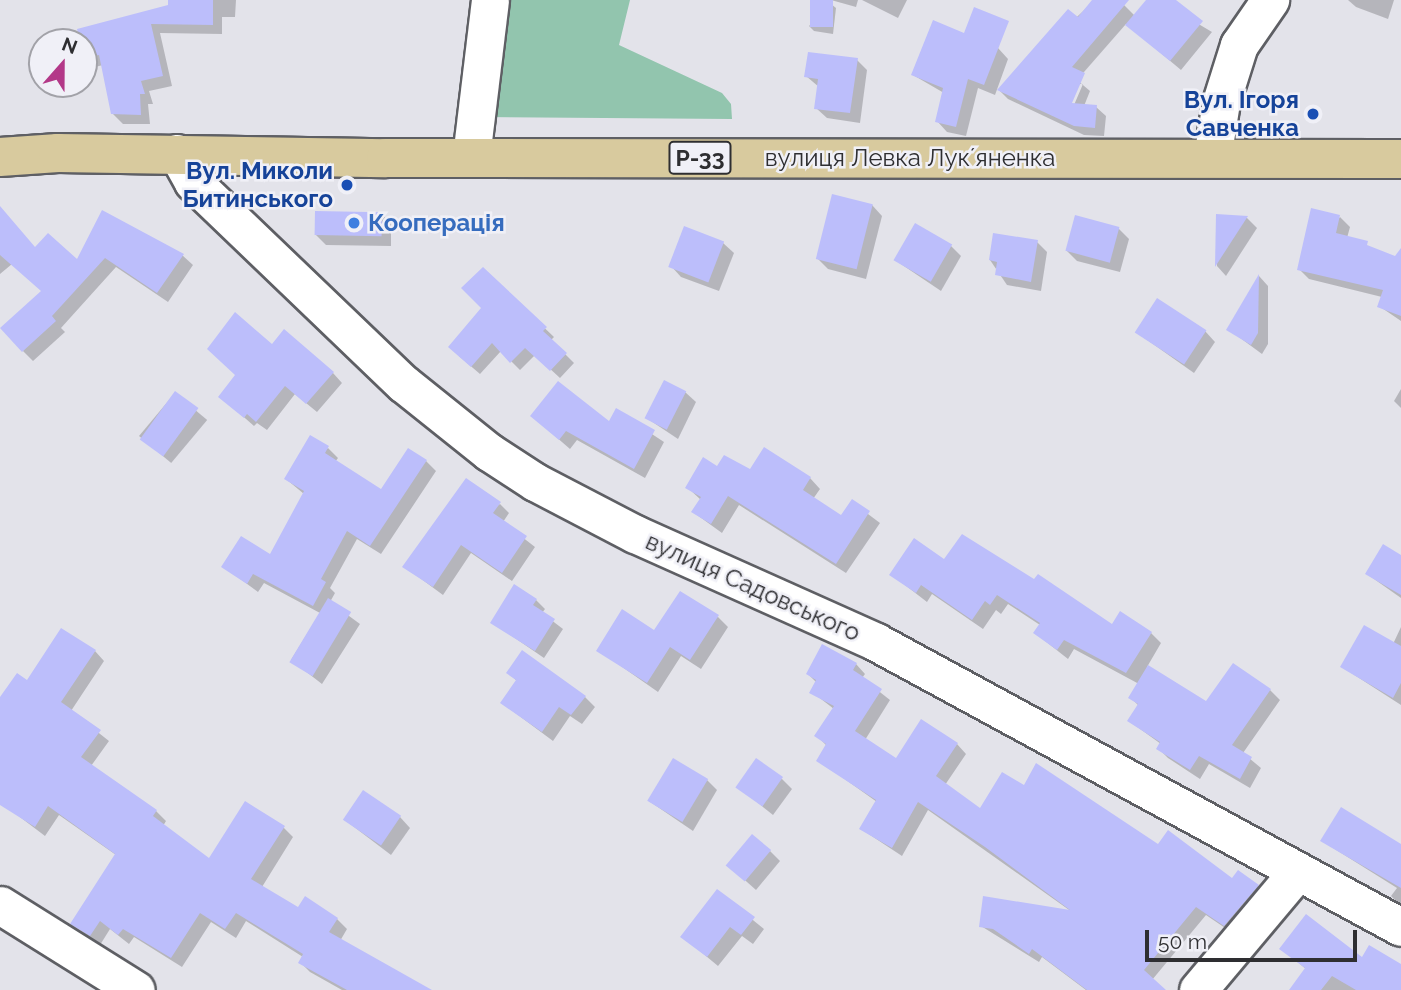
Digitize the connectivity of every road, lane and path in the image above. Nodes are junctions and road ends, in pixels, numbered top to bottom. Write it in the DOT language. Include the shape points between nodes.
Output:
graph roads {
  1 [pos="490,0"];
  2 [pos="1270,0"];
  3 [pos="177,153"];
  4 [pos="471,157"];
  5 [pos="0,158"];
  6 [pos="1212,158"];
  7 [pos="1401,159"];
  8 [pos="1298,871"];
  9 [pos="0,905"];
  10 [pos="1401,926"];
  11 [pos="136,990"];
  12 [pos="1198,990"];
  1 -- 4 [label="street"];
  2 -- 6 [label="street" via="1240,45 1221,102"];
  3 -- 4 [label="main road, вулиця Левка Лукʼяненка / Р-33"];
  3 -- 5 [label="main road, вулиця Левка Лукʼяненка / Р-33"];
  3 -- 8 [label="street, вулиця Садовського" via="193,182 404,384 523,475 635,534 876,642"];
  4 -- 6 [label="main road, вулиця Левка Лукʼяненка / Р-33"];
  6 -- 7 [label="main road, вулиця Левка Лукʼяненка / Р-33"];
  8 -- 10 [label="street, вулиця Садовського"];
  8 -- 12 [label="street"];
  9 -- 11 [label="street"];
}
